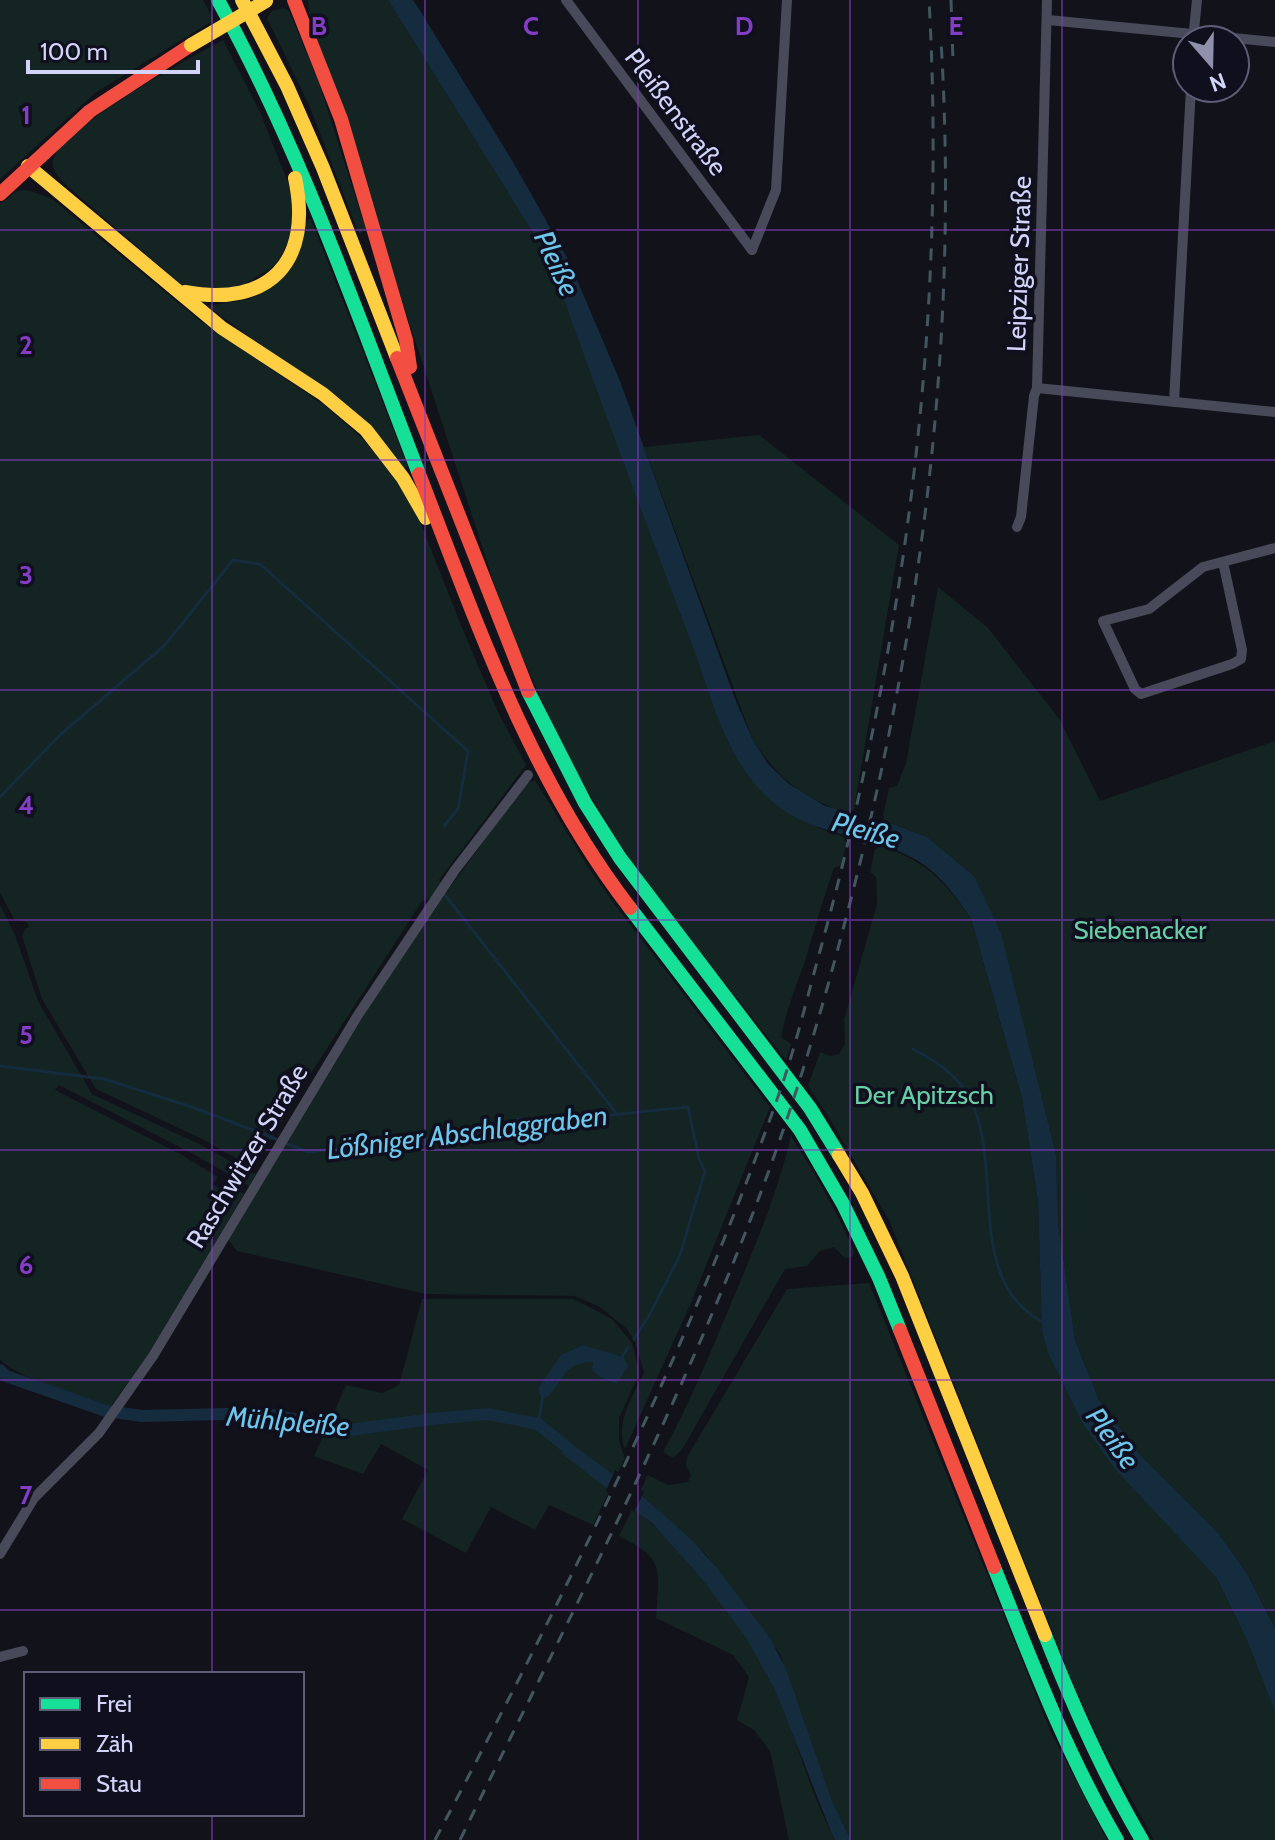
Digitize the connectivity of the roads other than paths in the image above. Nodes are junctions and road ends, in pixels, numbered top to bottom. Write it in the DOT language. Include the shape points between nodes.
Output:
graph roads {
  1 [pos="218,0"];
  2 [pos="242,0"];
  3 [pos="294,0"];
  4 [pos="566,0"];
  5 [pos="787,0"];
  6 [pos="1047,0"];
  7 [pos="1197,0"];
  8 [pos="268,1"];
  9 [pos="1048,20"];
  10 [pos="1195,24"];
  11 [pos="1171,35"];
  12 [pos="1251,41"];
  13 [pos="1275,42"];
  14 [pos="1190,104"];
  15 [pos="284,128"];
  16 [pos="28,166"];
  17 [pos="0,194"];
  18 [pos="178,291"];
  19 [pos="1037,388"];
  20 [pos="1174,402"];
  21 [pos="415,405"];
  22 [pos="1275,412"];
  23 [pos="1017,527"];
  24 [pos="1275,548"];
  25 [pos="452,561"];
  26 [pos="1223,562"];
  27 [pos="528,775"];
  28 [pos="0,1554"];
  29 [pos="23,1651"];
  30 [pos="0,1657"];
  31 [pos="1117,1840"];
  32 [pos="1142,1840"];
  1 -- 15 [label="main road"];
  2 -- 21 [label="main road" via="323,168"];
  3 -- 21 [label="main road" via="341,119 406,340"];
  4 -- 5 [label="street, Pleißenstraße" via="752,250 776,190"];
  6 -- 9 [label="street, Leipziger Straße"];
  7 -- 10 [label="street"];
  8 -- 16 [label="main road, bridge" via="90,111"];
  9 -- 11 [label="street"];
  9 -- 19 [label="street, Leipziger Straße"];
  12 -- 13 [label="street"];
  14 -- 20 [label="street"];
  15 -- 18 [label="main road" via="300,216 294,250 283,268 254,291 239,295 205,298"];
  15 -- 25 [label="main road"];
  16 -- 17 [label="main road"];
  16 -- 18 [label="main road"];
  18 -- 25 [label="main road" via="366,430 403,478"];
  19 -- 20 [label="street"];
  19 -- 23 [label="street, Leipziger Straße"];
  20 -- 22 [label="street"];
  21 -- 32 [label="main road" via="531,699 585,803 659,912 810,1108 862,1193 902,1276 1079,1721"];
  24 -- 26 [label="street"];
  25 -- 31 [label="main road" via="513,709 586,846 792,1120 843,1204 879,1278 1057,1725"];
  26 -- 26 [label="street" via="1203,567 1149,609 1103,621 1141,694 1241,659"];
  27 -- 28 [label="street, Raschwitzer Straße" via="416,926 153,1356 106,1425 34,1498"];
  29 -- 30 [label="street"];
}
